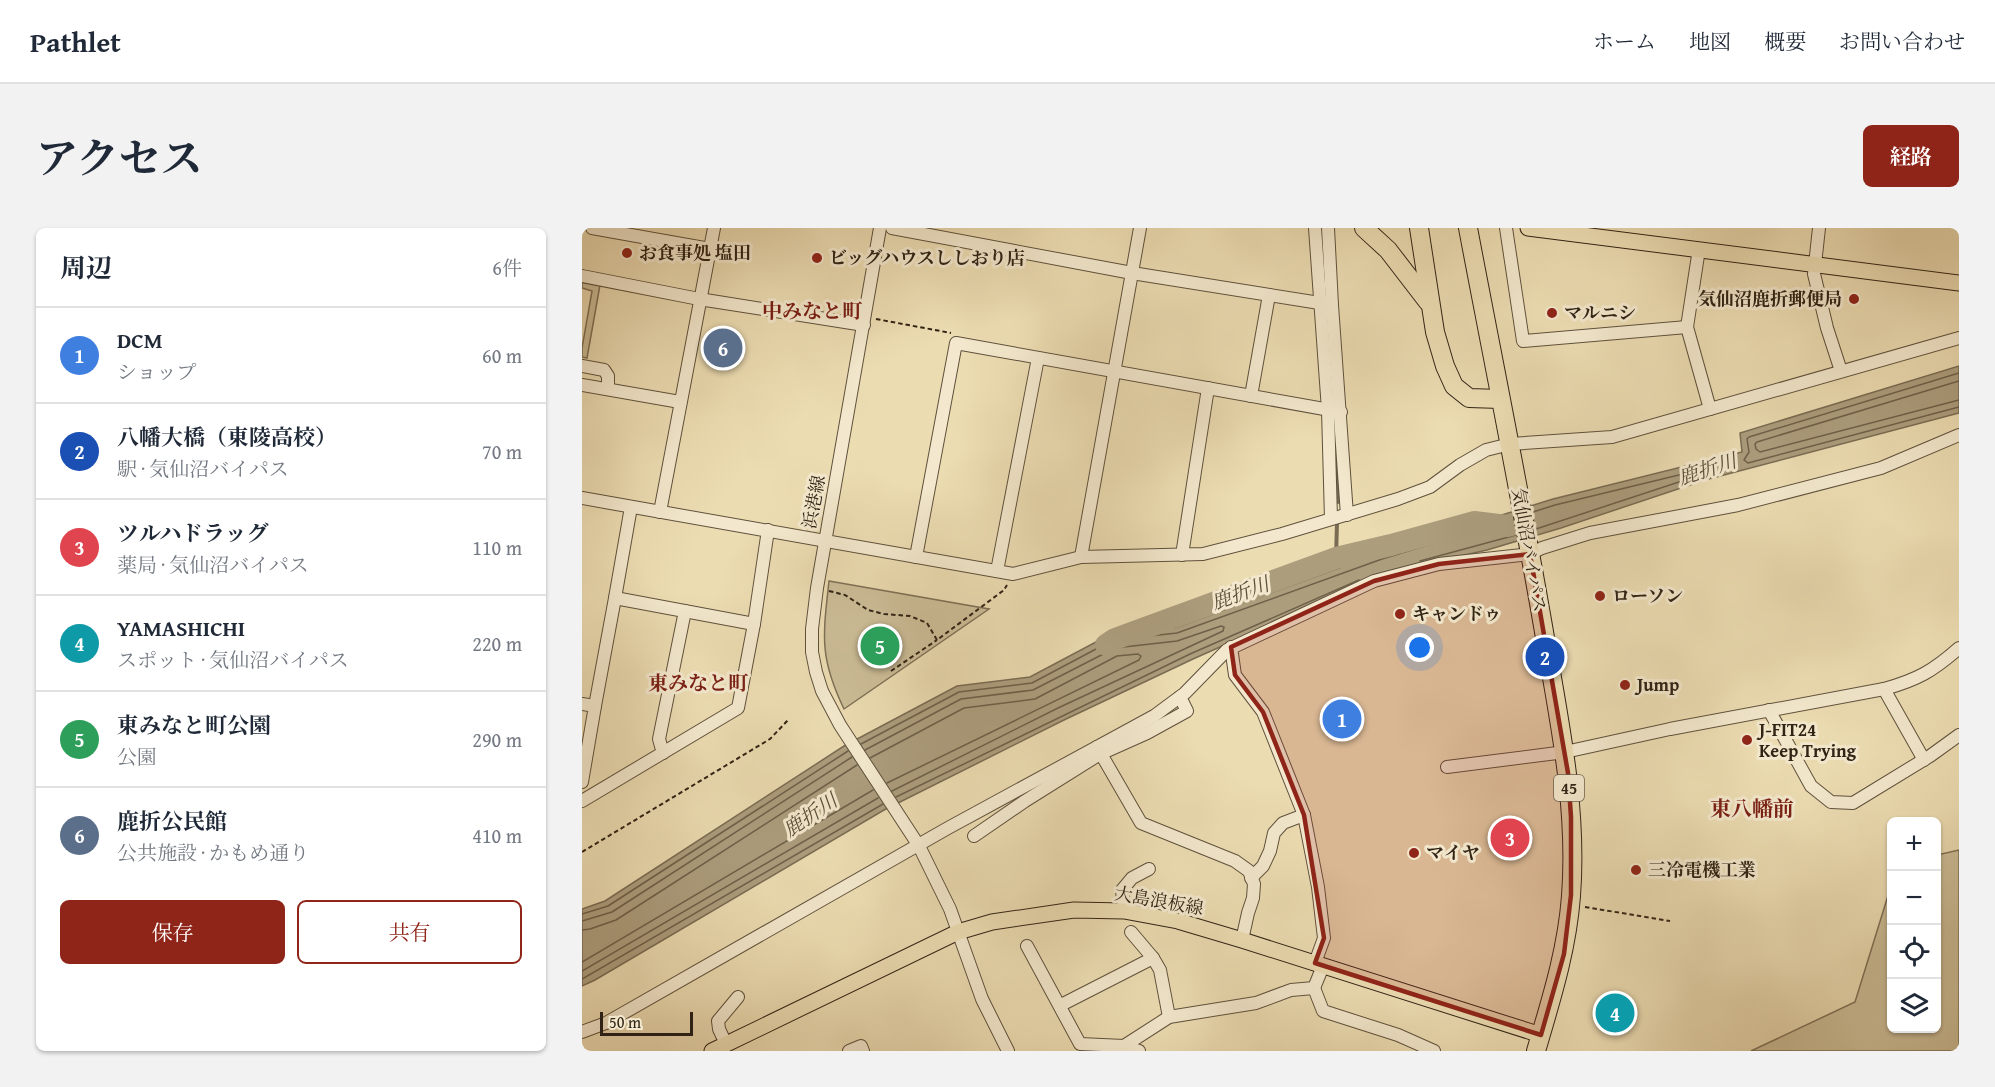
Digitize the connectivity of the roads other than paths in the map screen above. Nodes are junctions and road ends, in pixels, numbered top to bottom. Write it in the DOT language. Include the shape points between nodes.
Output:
graph roads {
  1 [pos="592,228"];
  2 [pos="714,228"];
  3 [pos="880,228"];
  4 [pos="892,228"];
  5 [pos="1140,228"];
  6 [pos="1315,228"];
  7 [pos="1328,228"];
  8 [pos="1364,228"];
  9 [pos="1419,228"];
  10 [pos="1506,228"];
  11 [pos="1528,228"];
  12 [pos="1819,228"];
  13 [pos="1616,233"];
  14 [pos="1469,235"];
  15 [pos="710,249"];
  16 [pos="1699,249"];
  17 [pos="1814,263"];
  18 [pos="1132,273"];
  19 [pos="582,276"];
  20 [pos="1959,283"];
  21 [pos="1269,295"];
  22 [pos="699,299"];
  23 [pos="1325,304"];
  24 [pos="1431,306"];
  25 [pos="864,325"];
  26 [pos="1687,327"];
  27 [pos="1959,338"];
  28 [pos="1038,358"];
  29 [pos="582,366"];
  30 [pos="1841,371"];
  31 [pos="1113,373"];
  32 [pos="582,385"];
  33 [pos="1208,388"];
  34 [pos="608,389"];
  35 [pos="1251,396"];
  36 [pos="1500,399"];
  37 [pos="680,402"];
  38 [pos="1710,409"];
  39 [pos="1328,410"];
  40 [pos="1341,412"];
  41 [pos="1959,435"];
  42 [pos="1512,451"];
  43 [pos="582,498"];
  44 [pos="632,507"];
  45 [pos="660,512"];
  46 [pos="1347,515"];
  47 [pos="1331,519"];
  48 [pos="768,530"];
  49 [pos="826,540"];
  50 [pos="1529,547"];
  51 [pos="1182,555"];
  52 [pos="916,557"];
  53 [pos="1081,557"];
  54 [pos="996,571"];
  55 [pos="615,598"];
  56 [pos="685,611"];
  57 [pos="754,624"];
  58 [pos="1231,647"];
  59 [pos="1959,648"];
  60 [pos="1884,689"];
  61 [pos="582,704"];
  62 [pos="595,706"];
  63 [pos="1769,710"];
  64 [pos="1959,735"];
  65 [pos="1099,751"];
  66 [pos="1565,752"];
  67 [pos="663,753"];
  68 [pos="1924,760"];
  69 [pos="1447,766"];
  70 [pos="582,782"];
  71 [pos="582,801"];
  72 [pos="1304,815"];
  73 [pos="974,836"];
  74 [pos="919,846"];
  75 [pos="1149,869"];
  76 [pos="1251,878"];
  77 [pos="1125,911"];
  78 [pos="958,932"];
  79 [pos="1131,932"];
  80 [pos="1242,940"];
  81 [pos="1027,946"];
  82 [pos="1153,958"];
  83 [pos="1319,965"];
  84 [pos="1314,988"];
  85 [pos="738,997"];
  86 [pos="1061,1005"];
  87 [pos="1169,1017"];
  88 [pos="582,1032"];
  89 [pos="1538,1043"];
  90 [pos="726,1044"];
  91 [pos="1080,1044"];
  92 [pos="1124,1046"];
  93 [pos="712,1051"];
  94 [pos="849,1051"];
  95 [pos="863,1051"];
  96 [pos="1008,1051"];
  97 [pos="1068,1051"];
  98 [pos="1139,1051"];
  99 [pos="1434,1051"];
  1 -- 15 [label="street"];
  2 -- 15 [label="street"];
  3 -- 25 [label="street, 浜港線"];
  4 -- 18 [label="street"];
  5 -- 18 [label="street"];
  6 -- 23 [label="street"];
  7 -- 23 [label="street"];
  8 -- 24 [label="highway" via="1388,250"];
  9 -- 24 [label="highway"];
  10 -- 26 [label="street" via="1523,341"];
  11 -- 13 [label="main road"];
  12 -- 17 [label="street"];
  13 -- 16 [label="main road"];
  14 -- 36 [label="highway, 気仙沼バイパス / 45"];
  15 -- 22 [label="street"];
  16 -- 17 [label="main road"];
  16 -- 26 [label="street"];
  17 -- 20 [label="main road"];
  17 -- 30 [label="street" via="1827,328"];
  18 -- 21 [label="street"];
  18 -- 31 [label="street"];
  19 -- 22 [label="street"];
  21 -- 23 [label="street"];
  21 -- 35 [label="street"];
  22 -- 25 [label="street"];
  22 -- 37 [label="street"];
  23 -- 39 [label="street"];
  23 -- 40 [label="street"];
  24 -- 36 [label="highway" via="1445,366 1454,386 1469,398"];
  25 -- 49 [label="street, 浜港線"];
  26 -- 38 [label="street"];
  27 -- 30 [label="street"];
  28 -- 31 [label="street"];
  28 -- 52 [label="street" via="956,343"];
  28 -- 54 [label="street"];
  29 -- 34 [label="street" via="604,370"];
  30 -- 38 [label="street"];
  31 -- 33 [label="street"];
  31 -- 53 [label="street"];
  32 -- 34 [label="street"];
  33 -- 35 [label="street"];
  33 -- 51 [label="street"];
  34 -- 37 [label="street"];
  35 -- 39 [label="street"];
  36 -- 42 [label="highway, 気仙沼バイパス / 45"];
  37 -- 45 [label="street"];
  38 -- 42 [label="street" via="1612,437"];
  39 -- 40 [label="street"];
  39 -- 47 [label="street"];
  40 -- 46 [label="street"];
  41 -- 50 [label="street" via="1881,468 1738,505 1590,533 1542,548"];
  42 -- 46 [label="street" via="1486,450 1430,487"];
  42 -- 50 [label="highway, 気仙沼バイパス / 45"];
  43 -- 44 [label="street, 浜港線"];
  44 -- 45 [label="street, 浜港線"];
  44 -- 55 [label="street"];
  45 -- 48 [label="street, 浜港線"];
  46 -- 47 [label="street"];
  47 -- 51 [label="street" via="1203,554"];
  48 -- 49 [label="street, 浜港線"];
  48 -- 57 [label="street"];
  49 -- 52 [label="street"];
  49 -- 74 [label="street" via="812,629 816,672 840,725"];
  50 -- 58 [label="street" via="1374,581"];
  50 -- 66 [label="highway, 気仙沼バイパス / 45"];
  51 -- 53 [label="street"];
  52 -- 54 [label="street"];
  53 -- 54 [label="street" via="1013,574"];
  55 -- 56 [label="street"];
  55 -- 62 [label="street"];
  56 -- 57 [label="street"];
  56 -- 67 [label="street" via="659,739"];
  57 -- 67 [label="street" via="738,708"];
  58 -- 65 [label="street" via="1179,697"];
  58 -- 72 [label="street" via="1235,675 1263,712"];
  59 -- 60 [label="street" via="1914,681"];
  60 -- 63 [label="street"];
  60 -- 68 [label="street"];
  61 -- 62 [label="street"];
  62 -- 70 [label="street"];
  63 -- 66 [label="street"];
  63 -- 68 [label="street" via="1811,786 1831,802 1853,803"];
  64 -- 68 [label="street"];
  65 -- 73 [label="street"];
  65 -- 74 [label="street"];
  65 -- 76 [label="street" via="1141,823 1235,861 1249,871"];
  66 -- 69 [label="street"];
  66 -- 89 [label="highway, 気仙沼バイパス / 45" via="1571,817 1570,905 1564,954"];
  67 -- 71 [label="street"];
  72 -- 76 [label="street" via="1283,823 1274,833 1263,866"];
  72 -- 83 [label="street" via="1324,938"];
  74 -- 78 [label="street"];
  74 -- 88 [label="street" via="606,1023"];
  75 -- 77 [label="street" via="1122,890"];
  76 -- 80 [label="street" via="1253,898"];
  77 -- 78 [label="main road, 大島浪板線" via="1074,910 992,922"];
  77 -- 80 [label="main road, 大島浪板線" via="1178,921"];
  78 -- 90 [label="main road, 大島浪板線"];
  78 -- 96 [label="street" via="982,999"];
  79 -- 82 [label="street"];
  80 -- 83 [label="main road, 大島浪板線"];
  81 -- 86 [label="street"];
  82 -- 86 [label="street"];
  82 -- 87 [label="street" via="1160,970"];
  83 -- 84 [label="street"];
  83 -- 89 [label="main road, 大島浪板線"];
  84 -- 87 [label="street" via="1291,990 1256,1003"];
  84 -- 99 [label="street" via="1323,1011"];
  85 -- 90 [label="street" via="718,1021"];
  86 -- 91 [label="street"];
  87 -- 92 [label="street"];
  90 -- 93 [label="main road, 大島浪板線"];
  91 -- 92 [label="street"];
  91 -- 97 [label="street"];
  92 -- 98 [label="street"];
  94 -- 95 [label="street" via="861,1046"];
}
